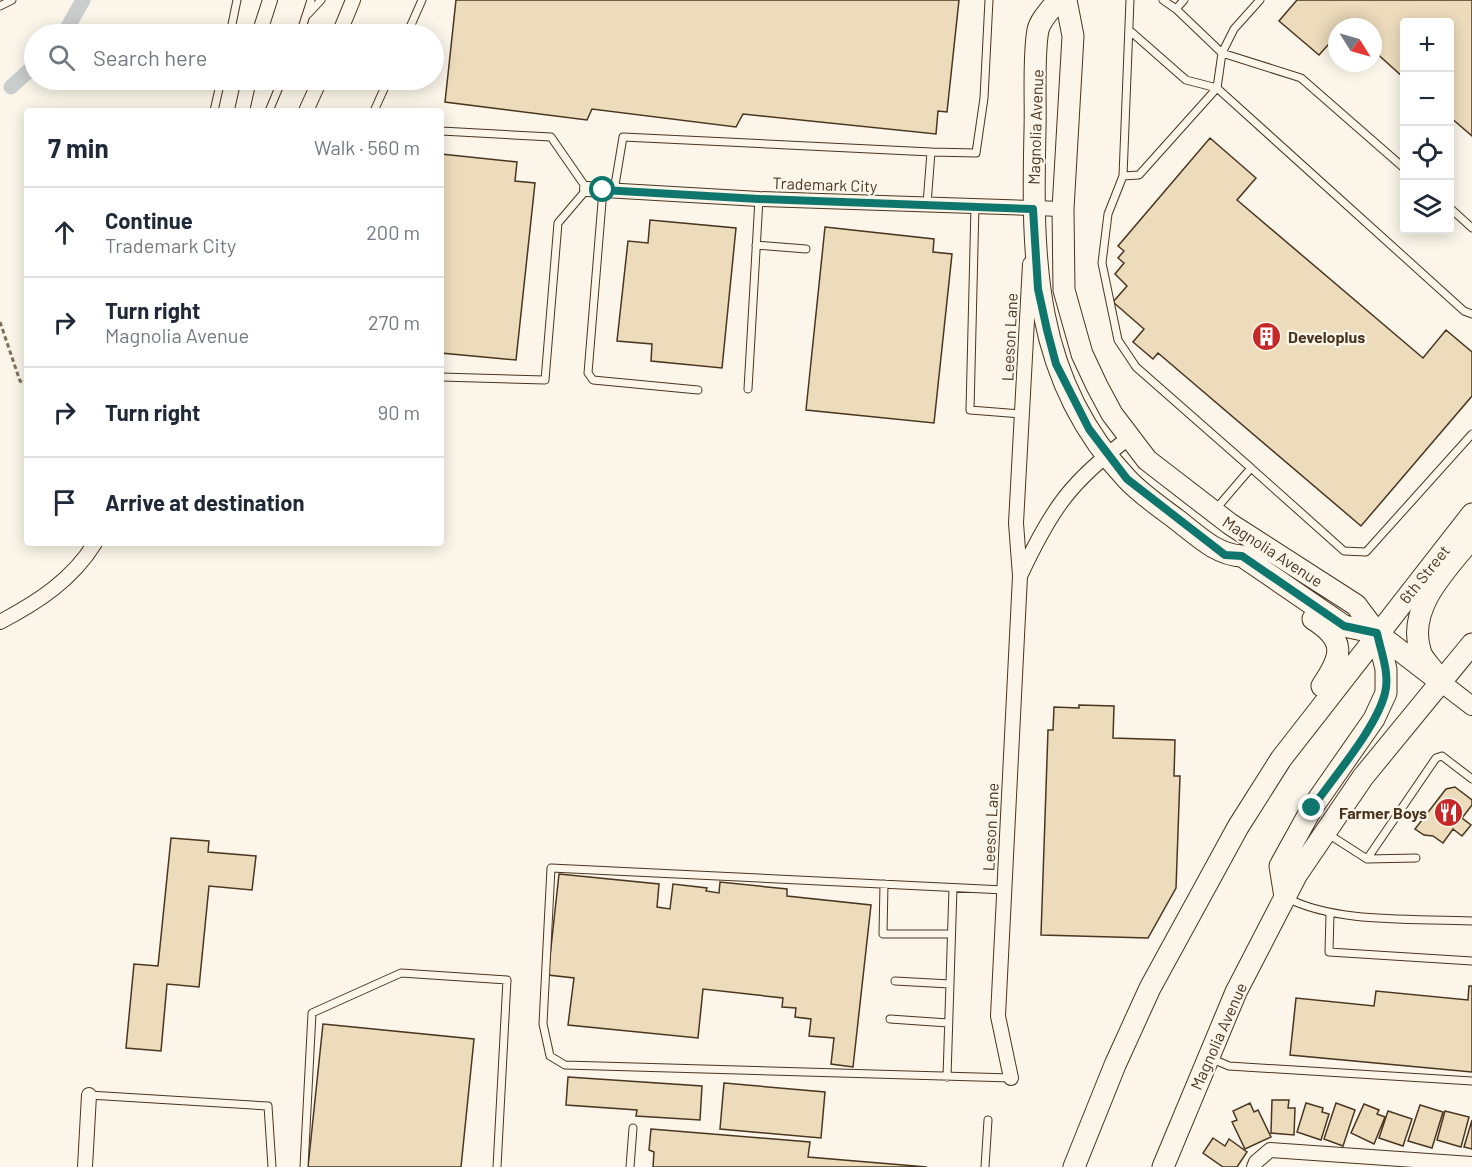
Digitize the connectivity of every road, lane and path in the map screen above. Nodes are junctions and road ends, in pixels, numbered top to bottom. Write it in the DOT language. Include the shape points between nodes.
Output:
graph roads {
  1 [pos="12,0"];
  2 [pos="237,0"];
  3 [pos="270,0"];
  4 [pos="311,0"];
  5 [pos="321,0"];
  6 [pos="353,0"];
  7 [pos="422,0"];
  8 [pos="989,0"];
  9 [pos="1058,0"];
  10 [pos="1066,0"];
  11 [pos="1130,0"];
  12 [pos="1163,0"];
  13 [pos="1184,0"];
  14 [pos="1260,0"];
  15 [pos="0,6"];
  16 [pos="1176,9"];
  17 [pos="307,16"];
  18 [pos="232,24"];
  19 [pos="262,24"];
  20 [pos="304,24"];
  21 [pos="343,24"];
  22 [pos="411,24"];
  23 [pos="1129,30"];
  24 [pos="1222,53"];
  25 [pos="1217,88"];
  26 [pos="219,90"];
  27 [pos="247,90"];
  28 [pos="278,90"];
  29 [pos="315,90"];
  30 [pos="383,90"];
  31 [pos="215,108"];
  32 [pos="243,108"];
  33 [pos="270,108"];
  34 [pos="307,108"];
  35 [pos="375,108"];
  36 [pos="444,131"];
  37 [pos="931,152"];
  38 [pos="1400,165"];
  39 [pos="1123,176"];
  40 [pos="587,189"];
  41 [pos="609,190"];
  42 [pos="759,199"];
  43 [pos="927,204"];
  44 [pos="975,206"];
  45 [pos="1033,209"];
  46 [pos="1063,209"];
  47 [pos="1454,212"];
  48 [pos="1472,228"];
  49 [pos="756,245"];
  50 [pos="806,249"];
  51 [pos="1472,314"];
  52 [pos="0,322"];
  53 [pos="444,377"];
  54 [pos="24,383"];
  55 [pos="748,389"];
  56 [pos="698,390"];
  57 [pos="1021,414"];
  58 [pos="1472,434"];
  59 [pos="1130,436"];
  60 [pos="1108,453"];
  61 [pos="1251,468"];
  62 [pos="1213,512"];
  63 [pos="1472,514"];
  64 [pos="1472,538"];
  65 [pos="93,546"];
  66 [pos="1225,555"];
  67 [pos="1020,576"];
  68 [pos="0,622"];
  69 [pos="1377,633"];
  70 [pos="1472,644"];
  71 [pos="1442,683"];
  72 [pos="1472,706"];
  73 [pos="1281,759"];
  74 [pos="1472,779"];
  75 [pos="1325,832"];
  76 [pos="1416,858"];
  77 [pos="1367,859"];
  78 [pos="884,884"];
  79 [pos="953,888"];
  80 [pos="1004,890"];
  81 [pos="1285,897"];
  82 [pos="1330,914"];
  83 [pos="1472,921"];
  84 [pos="951,934"];
  85 [pos="1472,961"];
  86 [pos="895,981"];
  87 [pos="950,984"];
  88 [pos="891,1019"];
  89 [pos="948,1023"];
  90 [pos="1208,1057"];
  91 [pos="947,1077"];
  92 [pos="1011,1078"];
  93 [pos="1472,1081"];
  94 [pos="88,1095"];
  95 [pos="988,1120"];
  96 [pos="633,1128"];
  97 [pos="1472,1164"];
  98 [pos="85,1167"];
  99 [pos="272,1167"];
  100 [pos="304,1167"];
  101 [pos="497,1167"];
  102 [pos="630,1167"];
  103 [pos="985,1167"];
  104 [pos="1074,1167"];
  105 [pos="1163,1167"];
  106 [pos="1254,1167"];
  1 -- 15 [label="lane"];
  2 -- 18 [label="lane"];
  3 -- 19 [label="street"];
  4 -- 17 [label="lane"];
  5 -- 17 [label="lane"];
  6 -- 21 [label="street"];
  7 -- 22 [label="lane"];
  8 -- 37 [label="lane" via="984,98 976,153"];
  9 -- 45 [label="main road, Magnolia Avenue" via="1038,28"];
  10 -- 46 [label="main road, Magnolia Avenue" via="1073,36"];
  11 -- 23 [label="lane"];
  12 -- 16 [label="lane"];
  13 -- 16 [label="lane"];
  14 -- 24 [label="lane" via="1234,29"];
  16 -- 24 [label="lane"];
  17 -- 20 [label="lane"];
  23 -- 25 [label="lane" via="1186,80"];
  23 -- 39 [label="lane"];
  24 -- 25 [label="lane"];
  24 -- 38 [label="lane" via="1301,78"];
  25 -- 39 [label="lane" via="1139,175"];
  25 -- 51 [label="lane" via="1464,311"];
  26 -- 31 [label="lane"];
  27 -- 32 [label="street"];
  28 -- 33 [label="lane"];
  29 -- 34 [label="street"];
  30 -- 35 [label="lane"];
  36 -- 40 [label="lane" via="551,137"];
  37 -- 41 [label="lane" via="623,138"];
  37 -- 43 [label="lane"];
  39 -- 61 [label="lane" via="1108,214 1102,263 1118,340 1136,367"];
  40 -- 41 [label="street, Trademark City"];
  40 -- 53 [label="lane" via="558,223 545,380"];
  41 -- 42 [label="street, Trademark City"];
  41 -- 56 [label="lane" via="588,373 593,380"];
  42 -- 43 [label="street, Trademark City"];
  42 -- 49 [label="lane"];
  43 -- 44 [label="street, Trademark City"];
  44 -- 45 [label="street, Trademark City"];
  44 -- 57 [label="lane" via="969,410"];
  45 -- 46 [label="street, Trademark City"];
  45 -- 57 [label="street, Leeson Lane"];
  45 -- 60 [label="main road, Magnolia Avenue" via="1038,289 1056,364 1089,429"];
  46 -- 59 [label="main road, Magnolia Avenue" via="1064,290 1079,344 1097,387"];
  47 -- 48 [label="lane"];
  49 -- 50 [label="lane"];
  49 -- 55 [label="lane"];
  52 -- 54 [label="path" via="20,381"];
  57 -- 67 [label="street, Leeson Lane" via="1017,523"];
  58 -- 61 [label="lane" via="1366,552 1344,551"];
  59 -- 60 [label="street, Leeson Lane"];
  59 -- 62 [label="main road, Magnolia Avenue" via="1147,460"];
  60 -- 66 [label="main road, Magnolia Avenue" via="1127,479"];
  60 -- 67 [label="street, Leeson Lane" via="1071,486"];
  61 -- 62 [label="lane"];
  62 -- 69 [label="main road, Magnolia Avenue" via="1356,605"];
  63 -- 69 [label="main road, 6th Street"];
  64 -- 71 [label="main road" via="1435,584 1418,619 1420,651"];
  65 -- 68 [label="street" via="82,563 38,602"];
  66 -- 69 [label="main road, Magnolia Avenue" via="1242,556 1344,626"];
  66 -- 73 [label="main road" via="1237,569 1322,625 1338,644 1335,668 1303,713"];
  67 -- 80 [label="street, Leeson Lane"];
  69 -- 71 [label="main road, Magnolia Avenue"];
  69 -- 73 [label="main road"];
  69 -- 81 [label="main road" via="1386,669 1386,693 1374,719 1312,808 1281,866"];
  70 -- 71 [label="main road"];
  71 -- 72 [label="main road"];
  71 -- 75 [label="main road, Magnolia Avenue" via="1363,777"];
  73 -- 104 [label="main road" via="1232,837 1150,988"];
  74 -- 77 [label="lane" via="1442,756 1436,758"];
  75 -- 77 [label="lane"];
  75 -- 81 [label="main road, Magnolia Avenue"];
  76 -- 77 [label="lane"];
  78 -- 79 [label="lane"];
  78 -- 84 [label="lane" via="883,934"];
  78 -- 91 [label="lane" via="551,868 543,1024 550,1056 565,1065"];
  79 -- 80 [label="lane"];
  79 -- 84 [label="lane"];
  80 -- 92 [label="street, Leeson Lane" via="998,1016"];
  81 -- 82 [label="lane"];
  81 -- 90 [label="main road, Magnolia Avenue"];
  82 -- 83 [label="lane"];
  82 -- 85 [label="lane" via="1329,952"];
  84 -- 87 [label="lane"];
  86 -- 87 [label="lane"];
  87 -- 89 [label="lane"];
  88 -- 89 [label="lane"];
  89 -- 91 [label="lane"];
  90 -- 93 [label="lane" via="1229,1066"];
  90 -- 105 [label="main road, Magnolia Avenue"];
  91 -- 92 [label="lane"];
  94 -- 98 [label="street"];
  94 -- 99 [label="lane" via="268,1106"];
  95 -- 103 [label="lane"];
  96 -- 102 [label="lane"];
  97 -- 106 [label="street" via="1270,1150"];
  100 -- 101 [label="lane" via="312,1013 401,973 507,980"];
}
